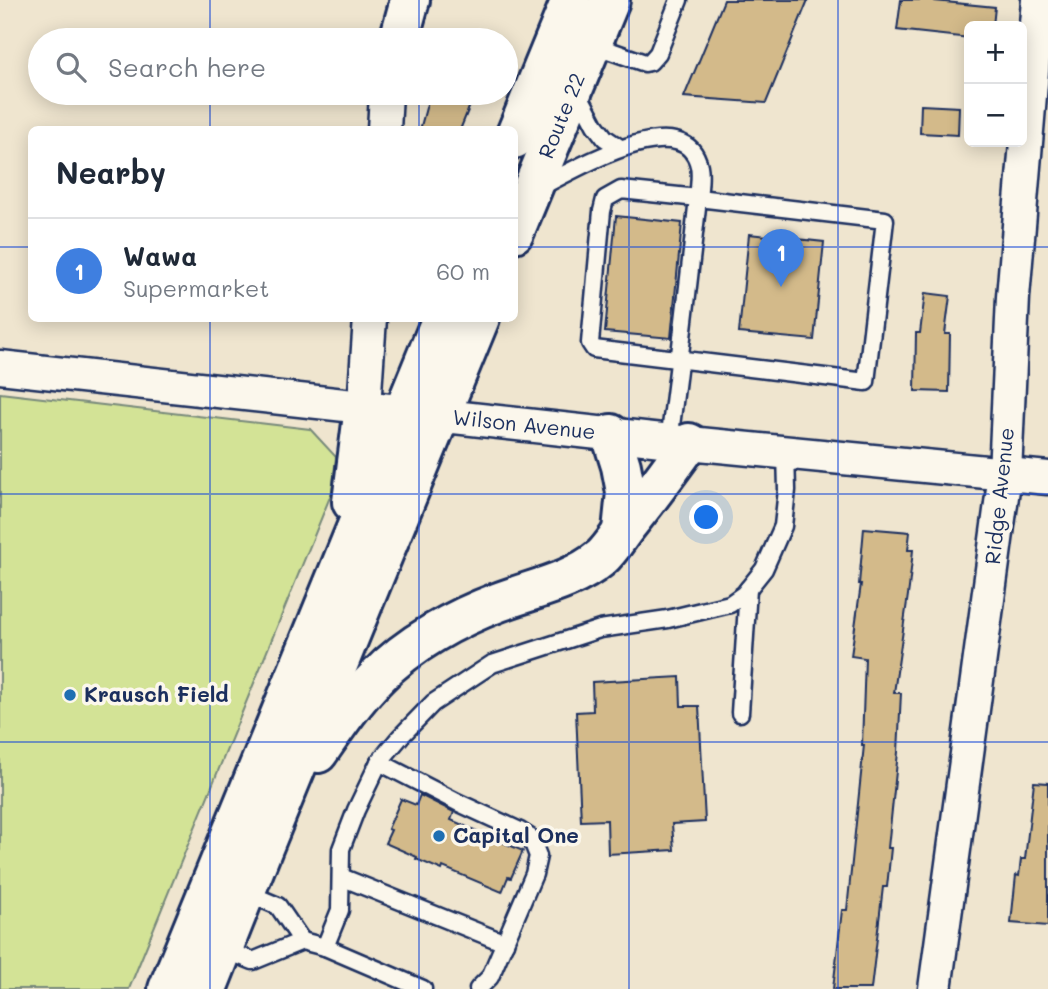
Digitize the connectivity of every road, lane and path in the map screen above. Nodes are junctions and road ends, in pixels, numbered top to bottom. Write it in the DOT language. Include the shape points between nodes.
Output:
graph roads {
  1 [pos="394,0"];
  2 [pos="410,0"];
  3 [pos="571,0"];
  4 [pos="610,0"];
  5 [pos="679,0"];
  6 [pos="1038,0"];
  7 [pos="392,28"];
  8 [pos="402,28"];
  9 [pos="592,44"];
  10 [pos="575,86"];
  11 [pos="385,105"];
  12 [pos="384,126"];
  13 [pos="518,129"];
  14 [pos="620,148"];
  15 [pos="531,191"];
  16 [pos="698,198"];
  17 [pos="518,223"];
  18 [pos="370,322"];
  19 [pos="441,322"];
  20 [pos="478,322"];
  21 [pos="680,361"];
  22 [pos="0,367"];
  23 [pos="364,407"];
  24 [pos="422,414"];
  25 [pos="611,434"];
  26 [pos="679,442"];
  27 [pos="786,452"];
  28 [pos="1005,474"];
  29 [pos="1048,478"];
  30 [pos="622,531"];
  31 [pos="346,553"];
  32 [pos="748,589"];
  33 [pos="740,713"];
  34 [pos="379,762"];
  35 [pos="263,849"];
  36 [pos="341,877"];
  37 [pos="245,892"];
  38 [pos="302,941"];
  39 [pos="505,943"];
  40 [pos="325,947"];
  41 [pos="223,949"];
  42 [pos="168,989"];
  43 [pos="207,989"];
  44 [pos="423,989"];
  45 [pos="478,989"];
  46 [pos="935,989"];
  1 -- 7 [label="street"];
  2 -- 8 [label="highway"];
  3 -- 13 [label="highway"];
  4 -- 9 [label="highway, Route 22"];
  5 -- 9 [label="lane" via="659,53 650,62"];
  6 -- 28 [label="street, Ridge Avenue" via="1013,296"];
  9 -- 10 [label="highway, Route 22"];
  10 -- 14 [label="lane" via="595,125"];
  10 -- 15 [label="highway, Route 22"];
  11 -- 12 [label="street"];
  14 -- 15 [label="lane"];
  14 -- 16 [label="lane" via="655,139 685,145 699,166"];
  15 -- 17 [label="highway, Route 22"];
  16 -- 21 [label="lane" via="686,239 678,323"];
  16 -- 21 [label="lane" via="621,190 605,200 607,231 598,314 590,343 594,349"];
  16 -- 21 [label="lane" via="885,220 866,382"];
  18 -- 23 [label="street"];
  19 -- 24 [label="highway"];
  20 -- 24 [label="highway"];
  21 -- 26 [label="lane"];
  22 -- 23 [label="street, Wilson Avenue"];
  23 -- 24 [label="street, Wilson Avenue"];
  23 -- 31 [label="highway"];
  24 -- 25 [label="street, Wilson Avenue"];
  24 -- 31 [label="highway"];
  24 -- 35 [label="highway"];
  25 -- 26 [label="street, Wilson Avenue"];
  25 -- 30 [label="highway" via="626,492"];
  26 -- 27 [label="street, Wilson Avenue"];
  26 -- 30 [label="highway" via="662,481"];
  27 -- 28 [label="street, Wilson Avenue"];
  27 -- 32 [label="lane" via="783,526 765,569"];
  28 -- 29 [label="street, Wilson Avenue"];
  28 -- 46 [label="street, Ridge Avenue"];
  30 -- 35 [label="highway" via="603,556 582,572 443,628 378,675 306,770"];
  31 -- 42 [label="highway"];
  32 -- 33 [label="lane"];
  32 -- 34 [label="lane" via="730,604 600,629 492,664 433,703"];
  34 -- 36 [label="lane" via="341,849"];
  34 -- 39 [label="lane" via="531,838 537,856 534,874"];
  35 -- 37 [label="highway"];
  36 -- 39 [label="lane"];
  36 -- 40 [label="lane" via="340,910"];
  37 -- 38 [label="lane" via="278,906"];
  37 -- 41 [label="highway"];
  38 -- 40 [label="lane"];
  38 -- 41 [label="lane" via="253,961"];
  39 -- 45 [label="lane" via="490,977"];
  40 -- 44 [label="lane"];
  41 -- 43 [label="highway"];
}
